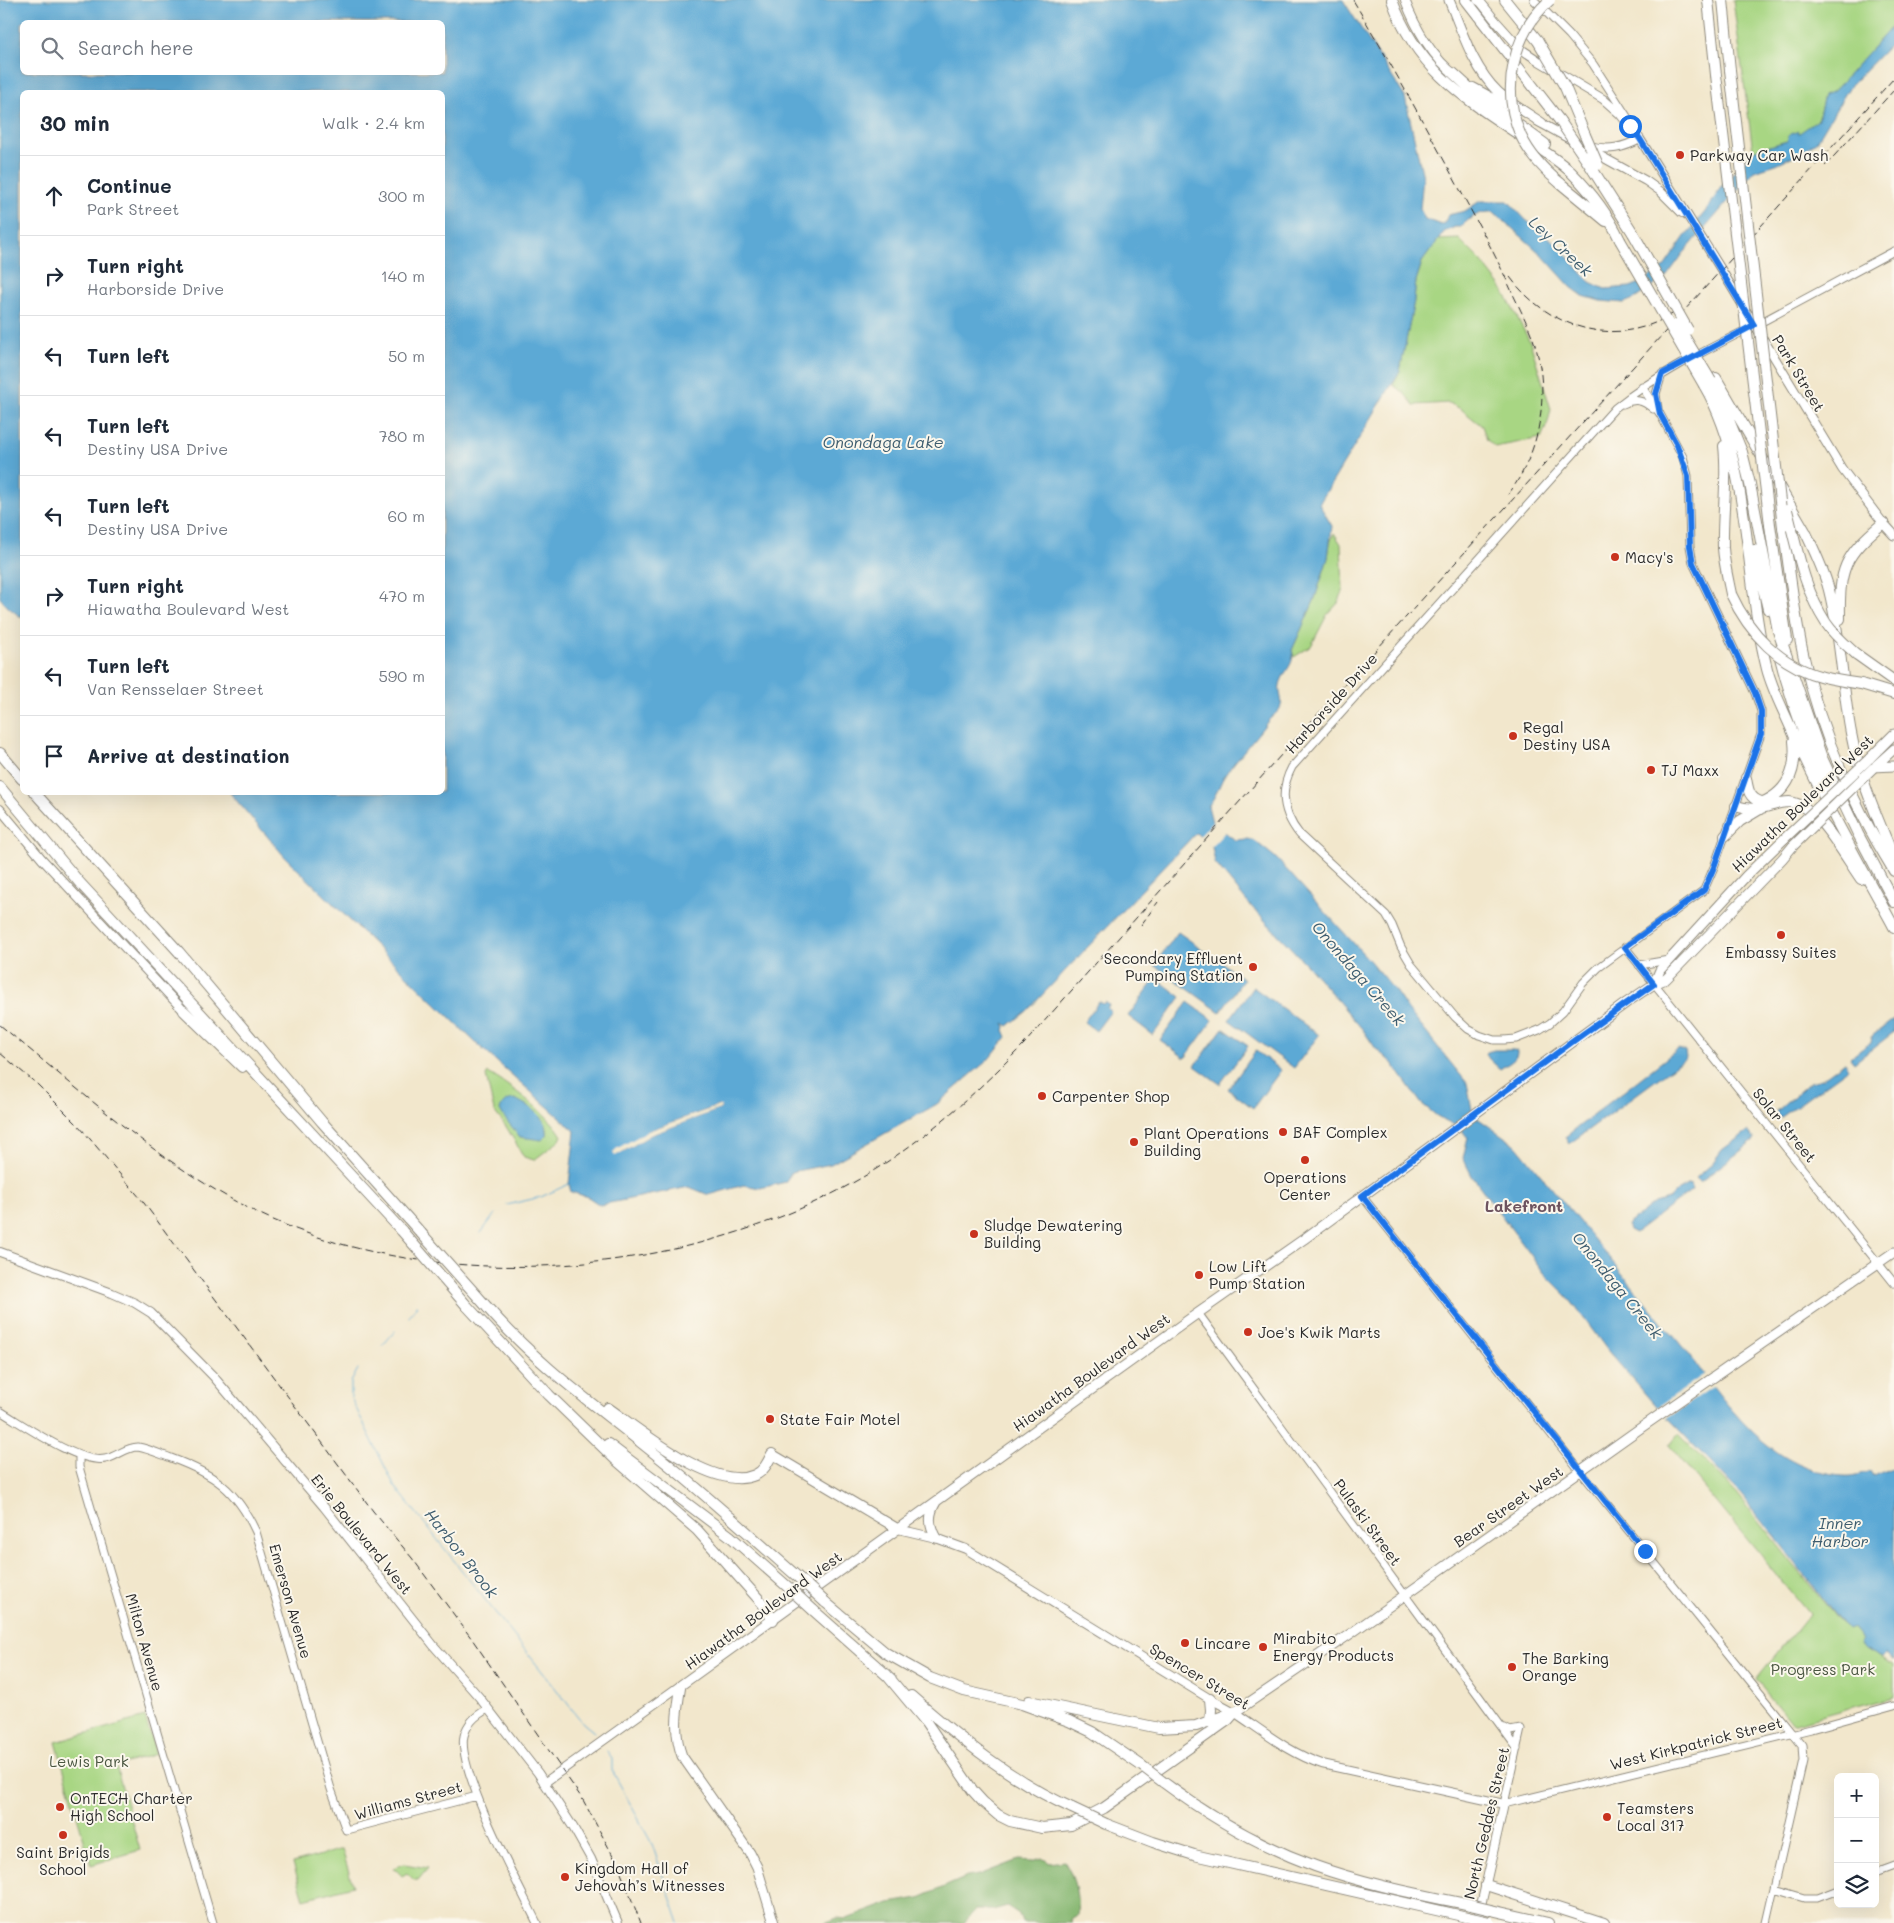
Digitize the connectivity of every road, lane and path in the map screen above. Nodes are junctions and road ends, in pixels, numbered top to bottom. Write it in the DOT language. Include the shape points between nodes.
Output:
graph roads {
  1 [pos="1392,0"];
  2 [pos="1406,0"];
  3 [pos="1449,0"];
  4 [pos="1466,0"];
  5 [pos="1479,0"];
  6 [pos="1505,0"];
  7 [pos="1511,0"];
  8 [pos="1534,0"];
  9 [pos="1550,0"];
  10 [pos="1708,0"];
  11 [pos="1723,0"];
  12 [pos="1538,41"];
  13 [pos="1453,73"];
  14 [pos="1542,123"];
  15 [pos="1640,139"];
  16 [pos="1582,140"];
  17 [pos="1596,168"];
  18 [pos="1692,222"];
  19 [pos="1626,236"];
  20 [pos="1894,250"];
  21 [pos="1754,325"];
  22 [pos="1662,374"];
  23 [pos="1710,382"];
  24 [pos="1642,387"];
  25 [pos="1616,408"];
  26 [pos="1718,413"];
  27 [pos="1660,414"];
  28 [pos="1778,480"];
  29 [pos="1738,486"];
  30 [pos="1883,523"];
  31 [pos="1894,535"];
  32 [pos="1841,662"];
  33 [pos="1894,680"];
  34 [pos="1894,694"];
  35 [pos="1805,711"];
  36 [pos="1791,728"];
  37 [pos="1894,734"];
  38 [pos="1894,749"];
  39 [pos="0,753"];
  40 [pos="1894,766"];
  41 [pos="1873,768"];
  42 [pos="20,777"];
  43 [pos="1746,778"];
  44 [pos="0,787"];
  45 [pos="37,795"];
  46 [pos="1737,804"];
  47 [pos="1764,804"];
  48 [pos="0,809"];
  49 [pos="1726,836"];
  50 [pos="1894,858"];
  51 [pos="1875,866"];
  52 [pos="1894,871"];
  53 [pos="1894,902"];
  54 [pos="1893,925"];
  55 [pos="1625,947"];
  56 [pos="1669,960"];
  57 [pos="1639,965"];
  58 [pos="1654,984"];
  59 [pos="184,1011"];
  60 [pos="279,1098"];
  61 [pos="1362,1196"];
  62 [pos="0,1252"];
  63 [pos="1894,1252"];
  64 [pos="1878,1264"];
  65 [pos="1894,1283"];
  66 [pos="1198,1313"];
  67 [pos="558,1376"];
  68 [pos="0,1410"];
  69 [pos="574,1418"];
  70 [pos="772,1454"];
  71 [pos="79,1456"];
  72 [pos="1581,1472"];
  73 [pos="937,1500"];
  74 [pos="898,1529"];
  75 [pos="936,1538"];
  76 [pos="1405,1595"];
  77 [pos="773,1620"];
  78 [pos="886,1674"];
  79 [pos="681,1685"];
  80 [pos="991,1696"];
  81 [pos="1210,1699"];
  82 [pos="1894,1706"];
  83 [pos="488,1709"];
  84 [pos="1235,1712"];
  85 [pos="1210,1722"];
  86 [pos="1502,1726"];
  87 [pos="1792,1734"];
  88 [pos="1517,1748"];
  89 [pos="544,1783"];
  90 [pos="477,1796"];
  91 [pos="1504,1804"];
  92 [pos="346,1830"];
  93 [pos="1894,1866"];
  94 [pos="1879,1872"];
  95 [pos="1486,1885"];
  96 [pos="1774,1889"];
  97 [pos="1834,1892"];
  98 [pos="213,1923"];
  99 [pos="537,1923"];
  100 [pos="618,1923"];
  101 [pos="774,1923"];
  102 [pos="1477,1923"];
  103 [pos="1490,1923"];
  104 [pos="1548,1923"];
  105 [pos="1604,1923"];
  106 [pos="1766,1923"];
  1 -- 19 [label="highway" via="1410,38 1445,82 1570,171"];
  2 -- 13 [label="main road" via="1427,42"];
  3 -- 14 [label="main road" via="1484,74 1498,92"];
  4 -- 17 [label="highway, bridge"];
  5 -- 15 [label="main road" via="1521,49 1603,99"];
  6 -- 12 [label="highway"];
  7 -- 12 [label="highway"];
  8 -- 15 [label="street, Park Street" via="1593,64"];
  9 -- 19 [label="highway, bridge" via="1537,14 1518,46 1510,77 1513,114 1521,137 1542,167"];
  10 -- 35 [label="highway, bridge" via="1770,525 1787,640"];
  11 -- 28 [label="highway, bridge"];
  12 -- 16 [label="highway, bridge" via="1564,87"];
  13 -- 14 [label="main road" via="1486,95"];
  13 -- 19 [label="highway" via="1586,178 1607,204"];
  14 -- 16 [label="main road"];
  15 -- 16 [label="main road" via="1611,149 1600,149"];
  15 -- 18 [label="main road, Park Street"];
  16 -- 17 [label="highway, bridge"];
  16 -- 18 [label="main road" via="1646,181"];
  17 -- 19 [label="highway" via="1622,216"];
  18 -- 21 [label="main road, Park Street"];
  19 -- 23 [label="highway, bridge"];
  20 -- 21 [label="street, Harborside Drive"];
  21 -- 22 [label="street, Harborside Drive"];
  21 -- 30 [label="main road, Park Street" via="1842,469"];
  22 -- 24 [label="street, Harborside Drive"];
  22 -- 27 [label="street" via="1656,394"];
  23 -- 26 [label="highway"];
  23 -- 32 [label="highway" via="1817,555 1834,610"];
  23 -- 35 [label="highway" via="1732,424 1742,452 1778,631"];
  24 -- 25 [label="street, Harborside Drive"];
  24 -- 27 [label="street, Harborside Drive"];
  25 -- 27 [label="street" via="1638,400"];
  25 -- 55 [label="street, Harborside Drive" via="1292,766 1285,784 1284,804 1289,820 1300,835 1386,915 1411,964 1455,1017 1479,1035 1494,1040 1516,1039 1550,1023 1590,975"];
  26 -- 29 [label="highway" via="1734,460"];
  26 -- 34 [label="highway, bridge" via="1726,457 1725,570 1739,611 1757,636 1786,660 1822,677"];
  27 -- 43 [label="street, Harborside Drive" via="1677,445 1688,476 1690,546 1694,565 1761,711 1761,734"];
  28 -- 33 [label="highway, bridge" via="1804,576 1816,606 1840,640"];
  28 -- 52 [label="highway, bridge" via="1797,622 1821,717 1846,780"];
  29 -- 36 [label="highway" via="1763,651 1772,685"];
  29 -- 51 [label="highway" via="1796,714 1840,815"];
  30 -- 31 [label="main road, Park Street"];
  30 -- 32 [label="highway" via="1855,549 1842,574"];
  32 -- 50 [label="highway" via="1856,756 1870,803"];
  35 -- 51 [label="highway" via="1822,758"];
  36 -- 47 [label="highway" via="1795,752 1793,771 1781,791"];
  36 -- 54 [label="highway" via="1817,786"];
  37 -- 56 [label="main road, Hiawatha Boulevard West, bridge" via="1746,876"];
  38 -- 41 [label="main road, Hiawatha Boulevard West"];
  39 -- 42 [label="highway"];
  40 -- 41 [label="main road"];
  41 -- 58 [label="main road, Hiawatha Boulevard West, bridge" via="1666,979"];
  43 -- 46 [label="street, Harborside Drive"];
  43 -- 47 [label="highway" via="1751,797"];
  44 -- 60 [label="highway" via="79,882"];
  45 -- 67 [label="highway, bridge" via="179,952 322,1122 487,1307 525,1348"];
  46 -- 47 [label="highway"];
  46 -- 49 [label="street, Harborside Drive"];
  47 -- 49 [label="highway"];
  47 -- 54 [label="highway" via="1792,802 1812,813"];
  48 -- 59 [label="main road" via="42,859"];
  49 -- 55 [label="street, Harborside Drive" via="1704,890"];
  51 -- 53 [label="highway"];
  55 -- 57 [label="street, Solar Street"];
  56 -- 57 [label="street"];
  56 -- 58 [label="main road, Hiawatha Boulevard West"];
  57 -- 58 [label="street, Solar Street"];
  58 -- 61 [label="main road, Hiawatha Boulevard West"];
  58 -- 64 [label="street, Solar Street"];
  59 -- 60 [label="highway" via="238,1064"];
  60 -- 69 [label="highway, bridge" via="523,1368"];
  61 -- 66 [label="main road, Hiawatha Boulevard West"];
  61 -- 72 [label="street"];
  62 -- 83 [label="main road, Erie Boulevard West" via="112,1293 151,1313 213,1376 267,1438"];
  63 -- 64 [label="main road, Bear Street West"];
  64 -- 65 [label="street, Solar Street"];
  64 -- 72 [label="main road, Bear Street West"];
  66 -- 73 [label="main road, Hiawatha Boulevard West"];
  66 -- 76 [label="street, Pulaski Street"];
  67 -- 70 [label="highway" via="667,1449 707,1471 725,1477 747,1477 763,1469"];
  67 -- 80 [label="highway, bridge" via="680,1474 873,1644 905,1665 951,1686"];
  68 -- 71 [label="street"];
  69 -- 77 [label="highway" via="615,1459 697,1530 763,1604"];
  69 -- 78 [label="highway, bridge" via="717,1526"];
  70 -- 74 [label="main road"];
  71 -- 92 [label="street, Emerson Avenue" via="104,1460 131,1447 151,1451 212,1476 249,1516"];
  71 -- 98 [label="street, Milton Avenue" via="79,1467"];
  72 -- 76 [label="main road, Bear Street West"];
  72 -- 87 [label="street"];
  73 -- 74 [label="main road, Hiawatha Boulevard West"];
  73 -- 75 [label="main road" via="929,1520"];
  74 -- 75 [label="main road, Spencer Street"];
  74 -- 77 [label="main road, Hiawatha Boulevard West"];
  75 -- 81 [label="main road, Spencer Street" via="978,1556"];
  76 -- 84 [label="main road, Bear Street West"];
  76 -- 86 [label="street, Pulaski Street"];
  77 -- 79 [label="main road, Hiawatha Boulevard West"];
  78 -- 84 [label="highway" via="926,1722 983,1802 1010,1821 1042,1828 1071,1825 1104,1808"];
  78 -- 103 [label="highway, bridge" via="974,1748 1010,1773 1106,1824 1194,1855"];
  79 -- 89 [label="main road, Hiawatha Boulevard West"];
  79 -- 101 [label="main road" via="676,1726 678,1746 750,1852"];
  80 -- 85 [label="highway" via="1032,1701 1159,1728"];
  80 -- 104 [label="highway, bridge" via="1022,1704 1092,1732 1219,1821 1276,1850 1357,1880"];
  81 -- 84 [label="main road, Spencer Street"];
  81 -- 85 [label="highway"];
  82 -- 87 [label="street, West Kirkpatrick Street"];
  83 -- 89 [label="main road, Erie Boulevard West"];
  83 -- 90 [label="street" via="472,1719 464,1737 464,1758"];
  84 -- 85 [label="highway"];
  84 -- 91 [label="main road, Spencer Street" via="1290,1750 1313,1761"];
  86 -- 88 [label="street, Pulaski Street"];
  86 -- 88 [label="street, North Geddes Street" via="1510,1731 1522,1729"];
  87 -- 91 [label="street, West Kirkpatrick Street"];
  87 -- 96 [label="street" via="1802,1745 1803,1761"];
  88 -- 91 [label="street, North Geddes Street"];
  89 -- 100 [label="main road, Erie Boulevard West" via="573,1826"];
  90 -- 92 [label="street, Williams Street"];
  90 -- 99 [label="street"];
  91 -- 95 [label="main road, North Geddes Street"];
  93 -- 94 [label="street"];
  95 -- 102 [label="main road, North Geddes Street"];
  95 -- 105 [label="highway"];
  96 -- 97 [label="street" via="1804,1898 1817,1898"];
  96 -- 106 [label="street"];
}
